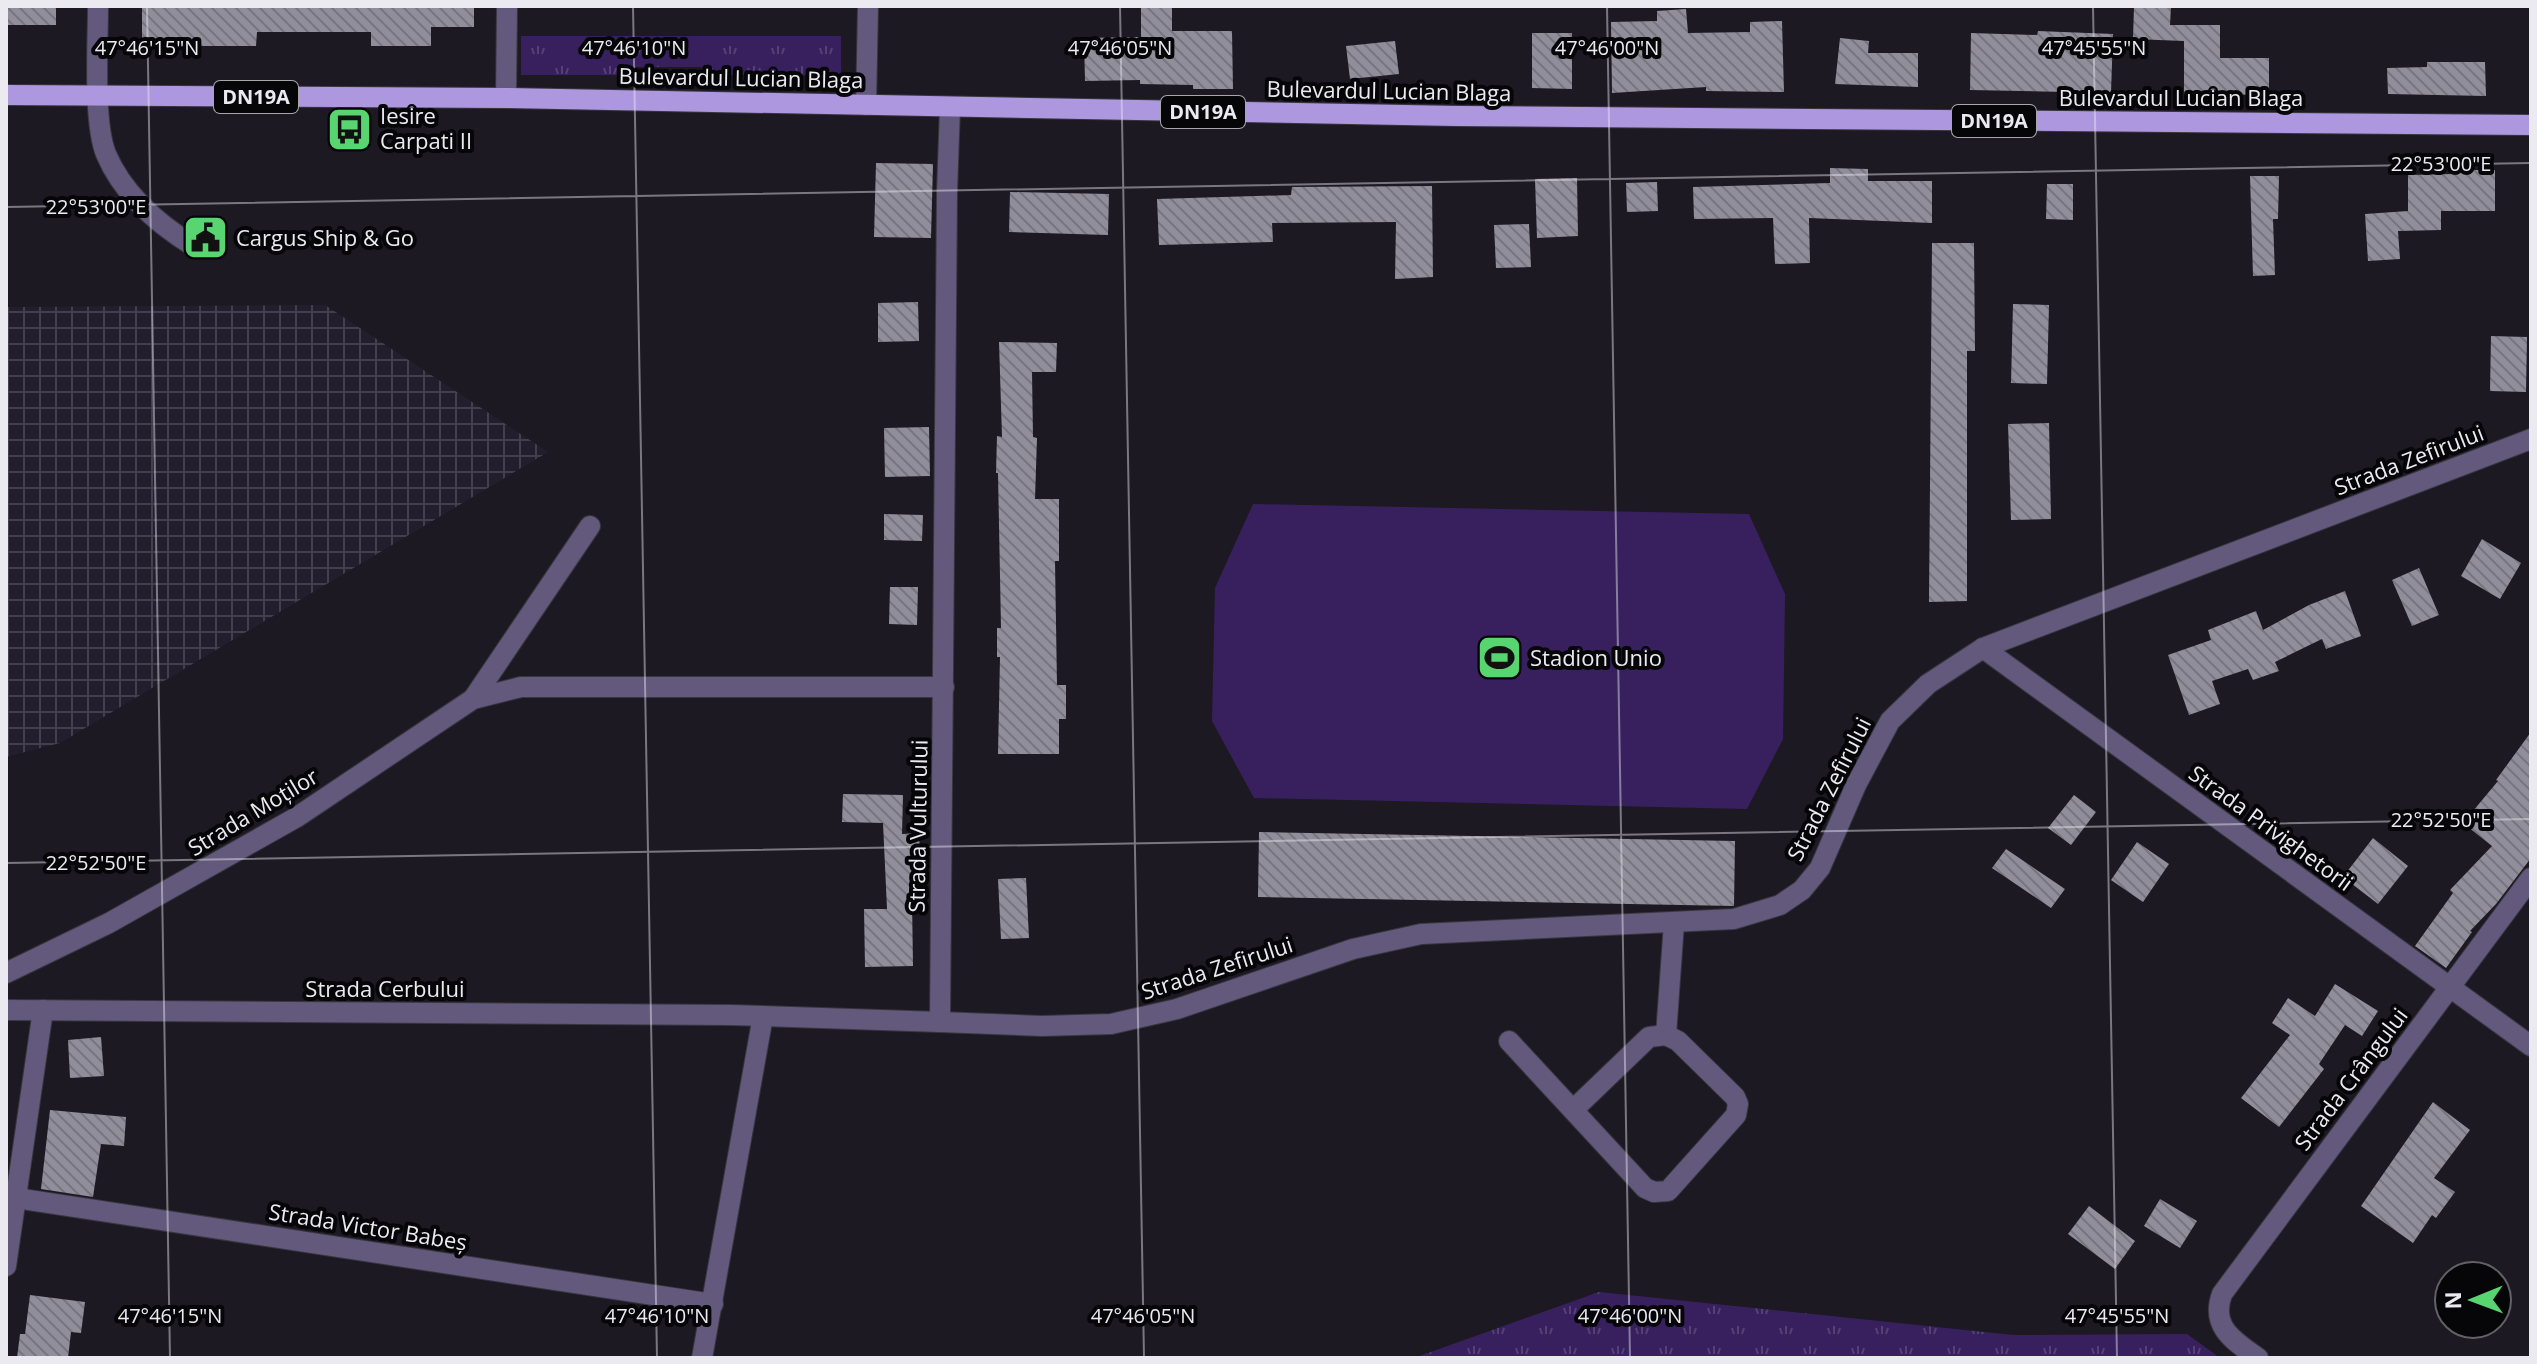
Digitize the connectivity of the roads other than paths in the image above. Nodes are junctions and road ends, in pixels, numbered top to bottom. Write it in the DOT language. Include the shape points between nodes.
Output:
graph roads {
  1 [pos="98,6"];
  2 [pos="507,6"];
  3 [pos="868,6"];
  4 [pos="6,95"];
  5 [pos="99,96"];
  6 [pos="506,98"];
  7 [pos="866,105"];
  8 [pos="950,107"];
  9 [pos="2531,125"];
  10 [pos="195,247"];
  11 [pos="2531,439"];
  12 [pos="590,526"];
  13 [pos="1983,648"];
  14 [pos="944,687"];
  15 [pos="473,699"];
  16 [pos="2531,878"];
  17 [pos="1674,923"];
  18 [pos="6,973"];
  19 [pos="2450,987"];
  20 [pos="6,1010"];
  21 [pos="43,1010"];
  22 [pos="763,1016"];
  23 [pos="940,1022"];
  24 [pos="1666,1035"];
  25 [pos="1509,1041"];
  26 [pos="2531,1046"];
  27 [pos="1573,1110"];
  28 [pos="16,1198"];
  29 [pos="6,1266"];
  30 [pos="713,1304"];
  31 [pos="702,1358"];
  32 [pos="2258,1358"];
  1 -- 5 [label="street"];
  2 -- 6 [label="street"];
  3 -- 7 [label="street"];
  4 -- 5 [label="main road, Bulevardul Lucian Blaga / DN19A"];
  5 -- 6 [label="main road, Bulevardul Lucian Blaga / DN19A"];
  5 -- 10 [label="street" via="106,154 122,180 138,203"];
  6 -- 7 [label="main road, Bulevardul Lucian Blaga / DN19A"];
  7 -- 8 [label="main road, Bulevardul Lucian Blaga / DN19A"];
  8 -- 9 [label="main road, Bulevardul Lucian Blaga / DN19A"];
  8 -- 14 [label="street, Strada Vulturului"];
  11 -- 13 [label="street, Strada Zefirului"];
  12 -- 15 [label="street, Strada Moților"];
  13 -- 17 [label="street, Strada Zefirului" via="1928,684 1890,721 1820,868 1802,890 1780,905 1734,919"];
  13 -- 19 [label="street, Strada Privighetorii"];
  14 -- 15 [label="street, Strada Moților" via="521,687"];
  14 -- 23 [label="street, Strada Vulturului"];
  15 -- 18 [label="street, Strada Moților" via="271,832 109,923"];
  16 -- 19 [label="street, Strada Crângului"];
  17 -- 23 [label="street, Strada Zefirului" via="1421,934 1353,949 1177,1009 1111,1024"];
  17 -- 24 [label="street"];
  19 -- 26 [label="street, Strada Privighetorii"];
  19 -- 32 [label="street, Strada Crângului" via="2222,1294 2218,1313 2227,1336"];
  20 -- 21 [label="street, Strada Cerbului"];
  21 -- 22 [label="street, Strada Cerbului"];
  21 -- 28 [label="street"];
  22 -- 23 [label="street"];
  22 -- 30 [label="street"];
  24 -- 27 [label="street" via="1649,1037"];
  24 -- 27 [label="street" via="1738,1104 1736,1115 1668,1191 1645,1188"];
  25 -- 27 [label="street"];
  28 -- 29 [label="street"];
  28 -- 30 [label="street, Strada Victor Babeș"];
  30 -- 31 [label="street"];
}
